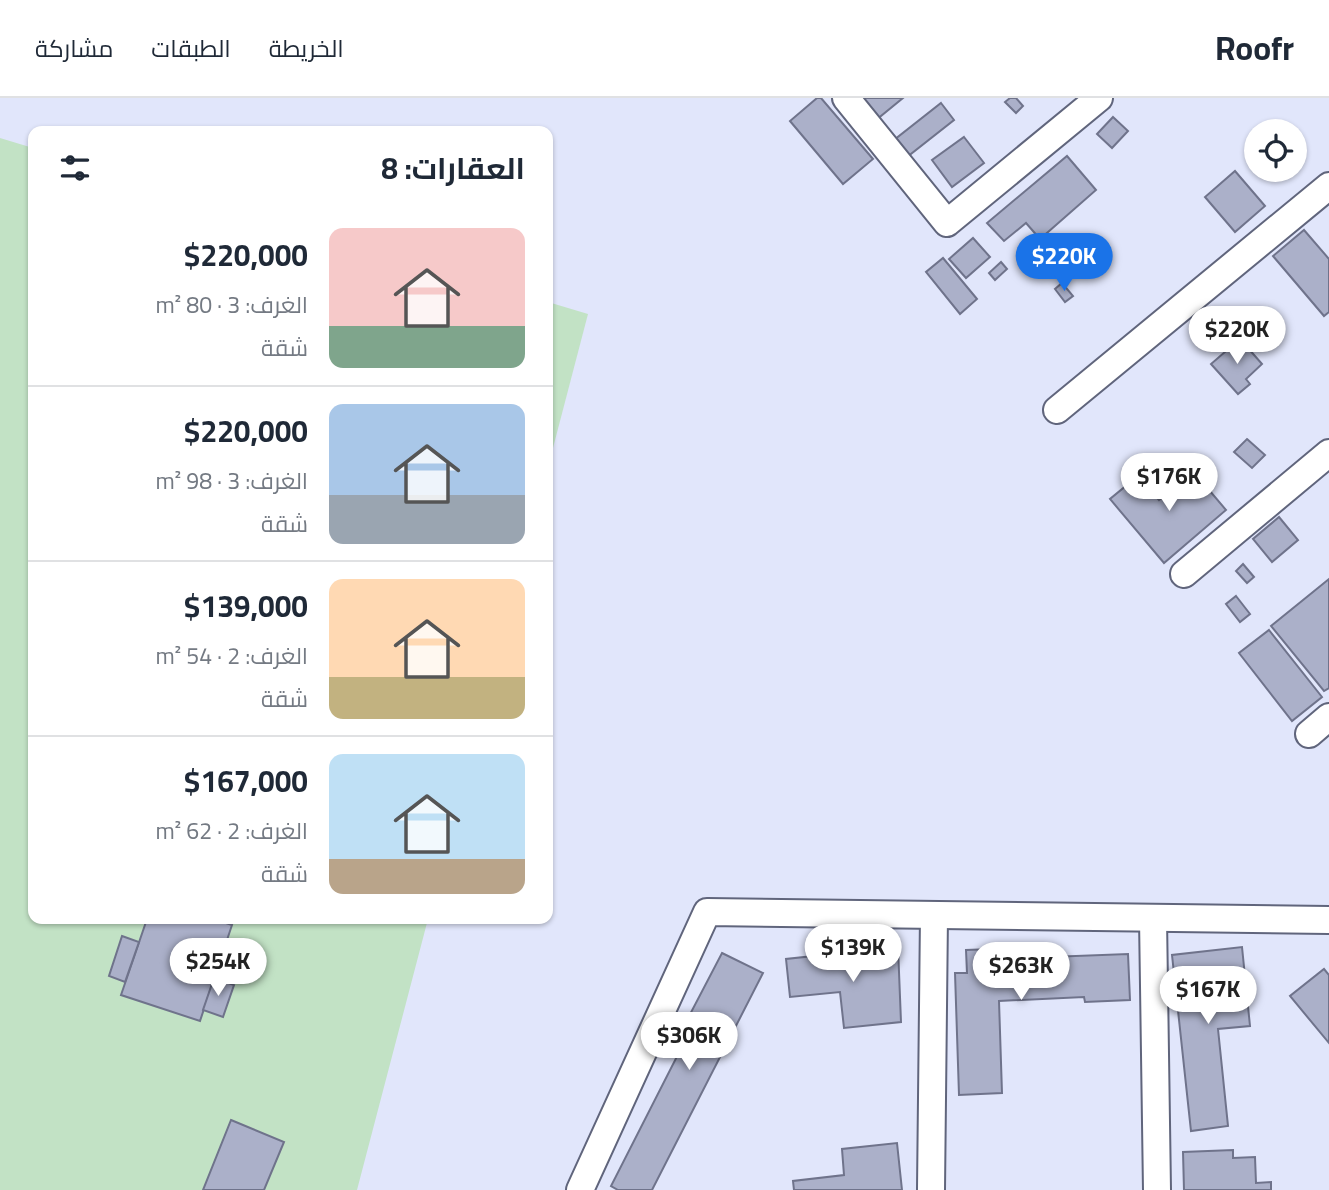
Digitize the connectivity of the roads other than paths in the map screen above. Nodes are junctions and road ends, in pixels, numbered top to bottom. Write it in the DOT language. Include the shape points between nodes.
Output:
graph roads {
  1 [pos="846,98"];
  2 [pos="1099,98"];
  3 [pos="1324,200"];
  4 [pos="1057,410"];
  5 [pos="1329,453"];
  6 [pos="1184,574"];
  7 [pos="934,915"];
  8 [pos="1153,918"];
  9 [pos="1329,920"];
  10 [pos="580,1190"];
  11 [pos="931,1190"];
  12 [pos="1157,1190"];
  1 -- 2 [label="street" via="947,223"];
  3 -- 4 [label="street"];
  5 -- 6 [label="street"];
  7 -- 8 [label="street"];
  7 -- 10 [label="street" via="707,912"];
  7 -- 11 [label="street"];
  8 -- 9 [label="street"];
  8 -- 12 [label="street"];
}
